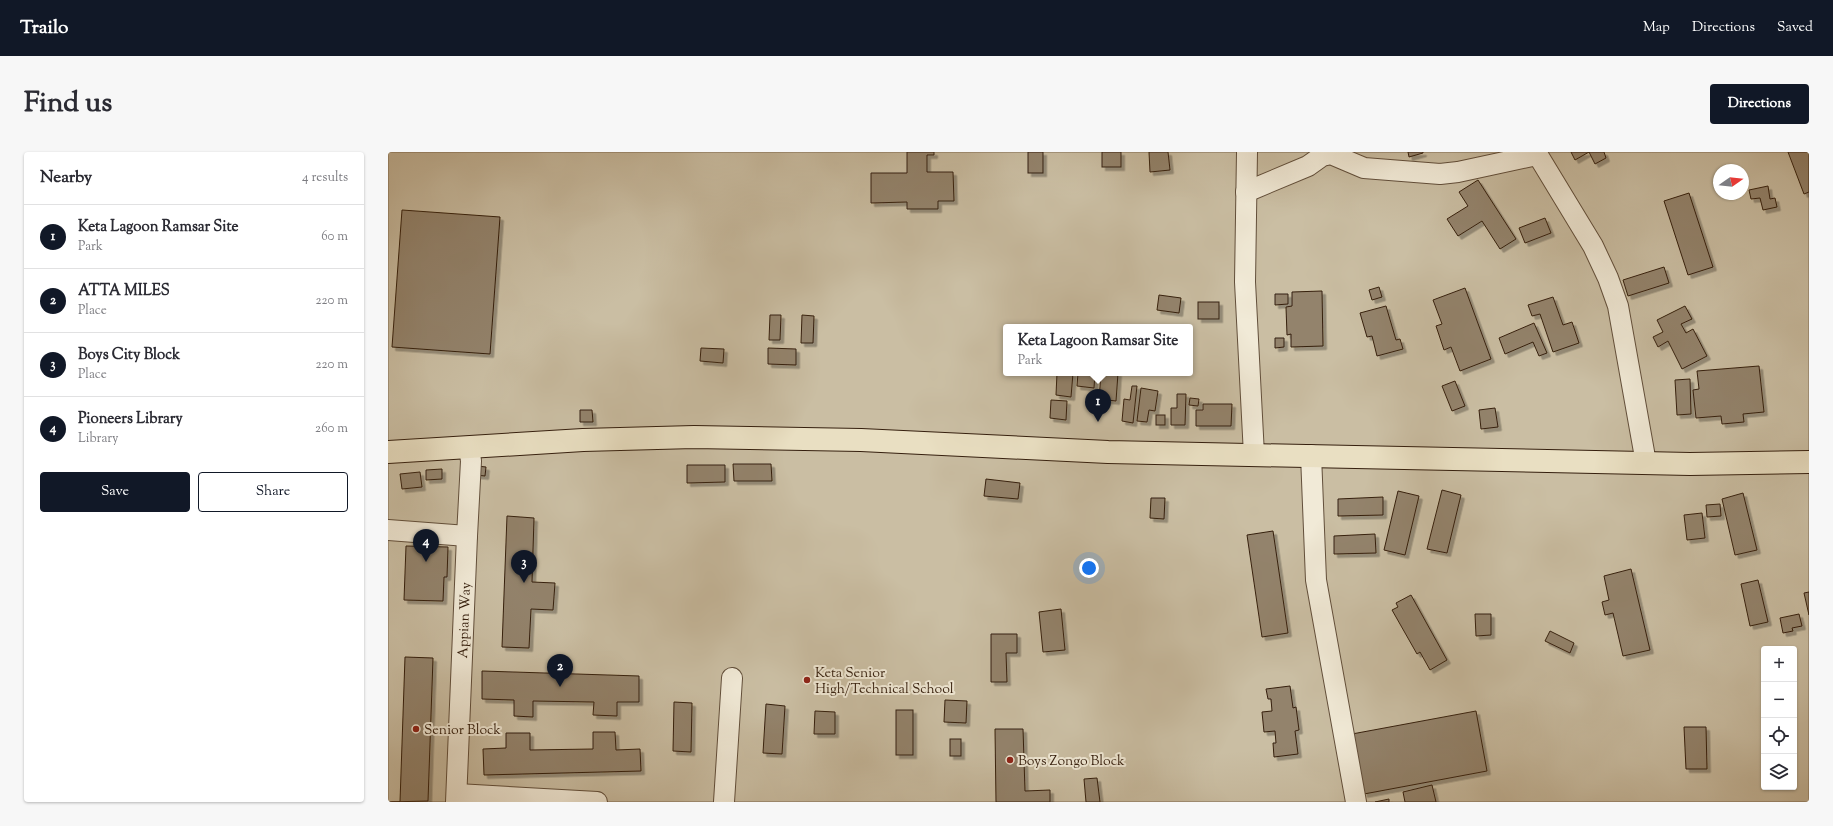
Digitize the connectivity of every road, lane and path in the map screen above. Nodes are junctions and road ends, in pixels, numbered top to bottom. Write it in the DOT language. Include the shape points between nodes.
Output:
graph roads {
  1 [pos="1247,152"];
  2 [pos="1536,153"];
  3 [pos="1246,192"];
  4 [pos="469,447"];
  5 [pos="388,452"];
  6 [pos="1254,455"];
  7 [pos="1311,455"];
  8 [pos="1809,462"];
  9 [pos="1646,463"];
  10 [pos="388,530"];
  11 [pos="466,536"];
  12 [pos="732,678"];
  13 [pos="457,798"];
  14 [pos="597,802"];
  15 [pos="724,802"];
  16 [pos="1356,802"];
  1 -- 3 [label="street"];
  2 -- 3 [label="street" via="1440,174 1364,168 1330,154"];
  2 -- 9 [label="street" via="1593,246 1613,292 1624,334"];
  3 -- 6 [label="street" via="1246,282"];
  4 -- 5 [label="main road"];
  4 -- 6 [label="main road" via="694,437 861,440 1108,452"];
  4 -- 11 [label="street, Appian Way" via="471,461"];
  6 -- 7 [label="main road"];
  7 -- 9 [label="main road"];
  7 -- 16 [label="street" via="1316,580"];
  8 -- 9 [label="main road"];
  10 -- 11 [label="street"];
  11 -- 13 [label="street, Appian Way"];
  12 -- 15 [label="street"];
  13 -- 14 [label="street, Appian Way"];
}
